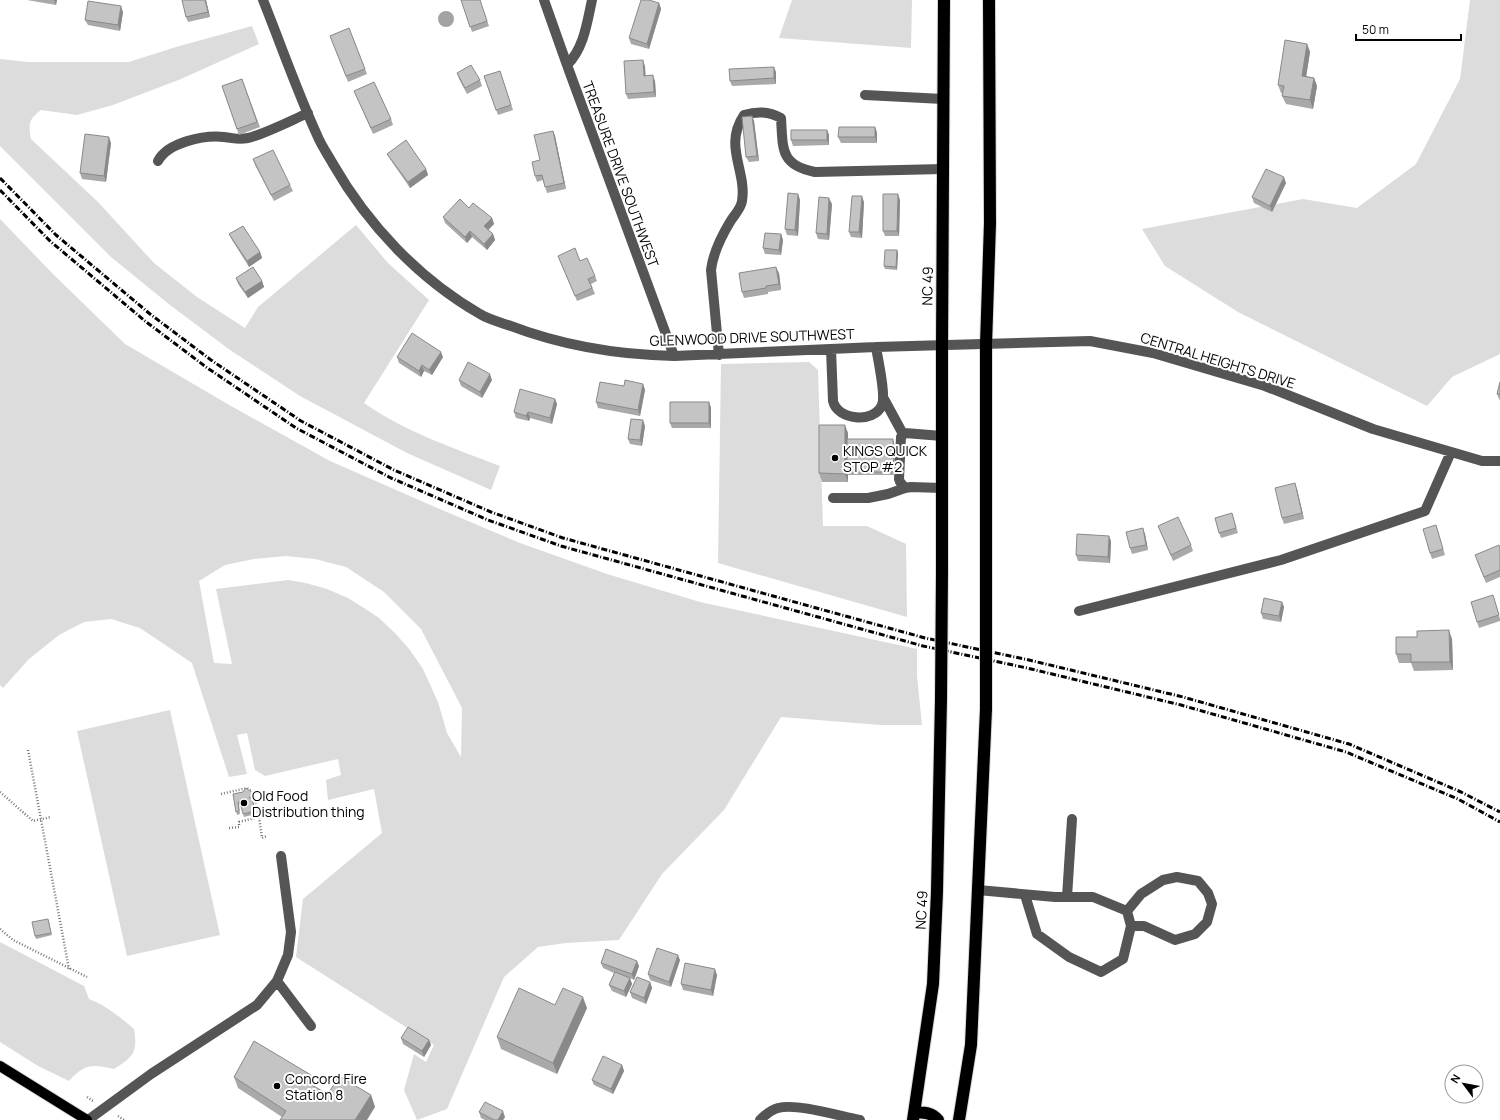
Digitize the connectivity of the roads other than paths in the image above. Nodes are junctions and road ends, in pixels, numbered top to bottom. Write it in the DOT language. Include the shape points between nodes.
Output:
graph roads {
  1 [pos="263,0"];
  2 [pos="544,0"];
  3 [pos="592,0"];
  4 [pos="944,0"];
  5 [pos="989,0"];
  6 [pos="567,65"];
  7 [pos="865,95"];
  8 [pos="943,99"];
  9 [pos="308,113"];
  10 [pos="158,161"];
  11 [pos="943,169"];
  12 [pos="986,345"];
  13 [pos="942,346"];
  14 [pos="876,347"];
  15 [pos="832,349"];
  16 [pos="719,355"];
  17 [pos="674,356"];
  18 [pos="884,399"];
  19 [pos="903,434"];
  20 [pos="942,436"];
  21 [pos="1451,452"];
  22 [pos="1500,461"];
  23 [pos="905,488"];
  24 [pos="942,488"];
  25 [pos="833,498"];
  26 [pos="1079,611"];
  27 [pos="1072,819"];
  28 [pos="281,856"];
  29 [pos="978,890"];
  30 [pos="1025,895"];
  31 [pos="1067,897"];
  32 [pos="1127,911"];
  33 [pos="1131,926"];
  34 [pos="276,981"];
  35 [pos="310,1026"];
  36 [pos="0,1066"];
  37 [pos="913,1117"];
  38 [pos="88,1120"];
  39 [pos="760,1120"];
  40 [pos="860,1120"];
  41 [pos="938,1120"];
  42 [pos="959,1120"];
  1 -- 9 [label="street, GLENWOOD DRIVE SOUTHWEST"];
  2 -- 6 [label="street, TREASURE DRIVE SOUTHWEST"];
  3 -- 6 [label="street" via="579,50"];
  4 -- 8 [label="highway, NC 49 / NC 49"];
  5 -- 12 [label="highway" via="990,223"];
  6 -- 17 [label="street, TREASURE DRIVE SOUTHWEST"];
  7 -- 8 [label="street"];
  8 -- 11 [label="highway, NC 49 / NC 49"];
  9 -- 10 [label="street" via="250,137 236,140 211,137 187,141 161,154"];
  9 -- 17 [label="street, GLENWOOD DRIVE SOUTHWEST" via="317,136 343,181 388,240 438,286 481,315 561,342 604,350"];
  11 -- 13 [label="highway, NC 49 / NC 49"];
  11 -- 16 [label="street" via="815,172 801,169 790,161 784,148 781,118 764,112 744,114 737,129 734,145 743,192 742,203 718,243 711,270"];
  12 -- 13 [label="street, CENTRAL HEIGHTS DRIVE"];
  12 -- 21 [label="street, CENTRAL HEIGHTS DRIVE" via="1090,341 1153,353 1265,386 1373,429"];
  12 -- 29 [label="highway, bridge" via="986,709"];
  13 -- 14 [label="street, GLENWOOD DRIVE SOUTHWEST"];
  13 -- 20 [label="highway, NC 49 / NC 49"];
  14 -- 15 [label="street, GLENWOOD DRIVE SOUTHWEST"];
  14 -- 18 [label="street"];
  15 -- 16 [label="street, GLENWOOD DRIVE SOUTHWEST"];
  15 -- 18 [label="street" via="833,401 837,410 849,416 866,417 879,410"];
  16 -- 17 [label="street, GLENWOOD DRIVE SOUTHWEST"];
  18 -- 19 [label="street"];
  19 -- 20 [label="street"];
  19 -- 23 [label="street" via="899,478"];
  20 -- 24 [label="highway, NC 49 / NC 49"];
  21 -- 22 [label="street, CENTRAL HEIGHTS DRIVE" via="1482,462"];
  21 -- 26 [label="street" via="1425,511 1281,560"];
  23 -- 24 [label="street"];
  23 -- 25 [label="street" via="868,498"];
  24 -- 37 [label="highway, NC 49 / NC 49, bridge" via="937,892 932,984"];
  27 -- 31 [label="street"];
  28 -- 34 [label="street" via="291,932 288,955"];
  29 -- 30 [label="street"];
  29 -- 42 [label="highway" via="971,1045"];
  30 -- 31 [label="street"];
  30 -- 33 [label="street" via="1037,934 1069,957 1101,972 1123,959"];
  31 -- 32 [label="street" via="1093,897"];
  32 -- 33 [label="street"];
  32 -- 33 [label="street" via="1146,890 1163,880 1177,877 1198,881 1208,893 1212,904 1207,922 1195,934 1175,940 1144,926"];
  34 -- 35 [label="street"];
  34 -- 38 [label="street" via="256,1005 151,1074"];
  36 -- 38 [label="main road"];
  37 -- 41 [label="highway" via="923,1112 932,1114"];
  39 -- 40 [label="street" via="777,1108 794,1107"];
}
